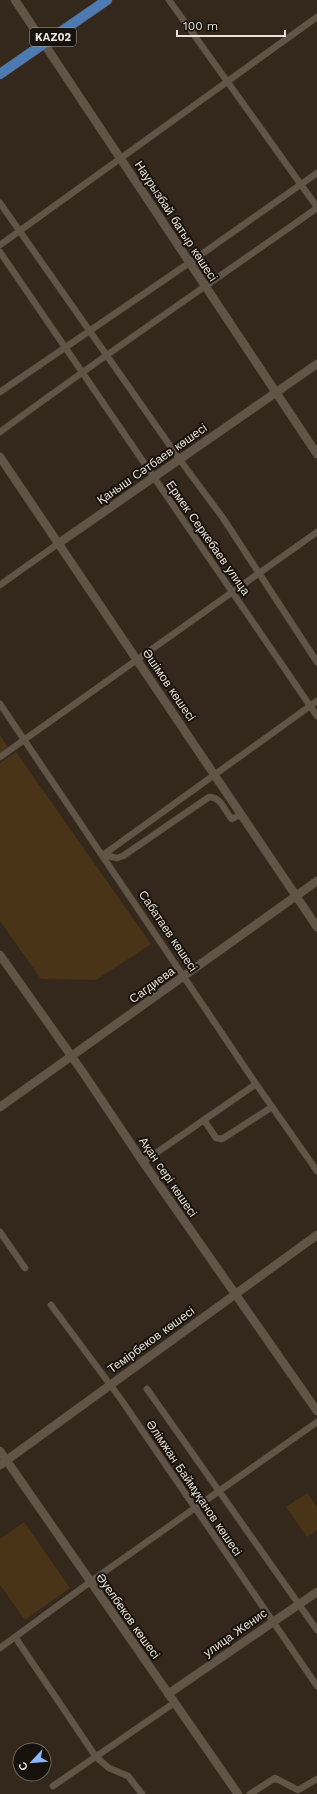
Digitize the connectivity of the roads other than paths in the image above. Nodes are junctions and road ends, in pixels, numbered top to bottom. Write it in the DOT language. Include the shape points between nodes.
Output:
graph roads {
  1 [pos="15,0"];
  2 [pos="107,0"];
  3 [pos="169,0"];
  4 [pos="317,17"];
  5 [pos="44,43"];
  6 [pos="0,74"];
  7 [pos="228,82"];
  8 [pos="120,157"];
  9 [pos="317,173"];
  10 [pos="301,184"];
  11 [pos="0,203"];
  12 [pos="317,207"];
  13 [pos="19,231"];
  14 [pos="0,245"];
  15 [pos="0,252"];
  16 [pos="189,263"];
  17 [pos="205,287"];
  18 [pos="89,332"];
  19 [pos="66,348"];
  20 [pos="106,355"];
  21 [pos="317,364"];
  22 [pos="82,371"];
  23 [pos="0,392"];
  24 [pos="275,393"];
  25 [pos="0,432"];
  26 [pos="317,454"];
  27 [pos="0,457"];
  28 [pos="180,460"];
  29 [pos="153,478"];
  30 [pos="317,532"];
  31 [pos="59,543"];
  32 [pos="258,574"];
  33 [pos="0,585"];
  34 [pos="232,592"];
  35 [pos="137,660"];
  36 [pos="317,662"];
  37 [pos="317,701"];
  38 [pos="0,704"];
  39 [pos="310,706"];
  40 [pos="317,716"];
  41 [pos="25,740"];
  42 [pos="0,757"];
  43 [pos="216,775"];
  44 [pos="241,814"];
  45 [pos="103,855"];
  46 [pos="317,881"];
  47 [pos="295,897"];
  48 [pos="317,927"];
  49 [pos="0,955"];
  50 [pos="185,976"];
  51 [pos="72,1056"];
  52 [pos="256,1084"];
  53 [pos="272,1106"];
  54 [pos="0,1107"];
  55 [pos="204,1120"];
  56 [pos="144,1162"];
  57 [pos="317,1172"];
  58 [pos="0,1232"];
  59 [pos="317,1235"];
  60 [pos="25,1268"];
  61 [pos="235,1294"];
  62 [pos="51,1305"];
  63 [pos="109,1385"];
  64 [pos="147,1389"];
  65 [pos="317,1412"];
  66 [pos="317,1422"];
  67 [pos="0,1451"];
  68 [pos="3,1462"];
  69 [pos="220,1492"];
  70 [pos="196,1509"];
  71 [pos="90,1582"];
  72 [pos="317,1592"];
  73 [pos="299,1604"];
  74 [pos="272,1622"];
  75 [pos="317,1630"];
  76 [pos="16,1637"];
  77 [pos="0,1648"];
  78 [pos="317,1686"];
  79 [pos="168,1694"];
  80 [pos="174,1703"];
  81 [pos="96,1757"];
  82 [pos="317,1779"];
  83 [pos="53,1786"];
  84 [pos="142,1794"];
  85 [pos="238,1794"];
  86 [pos="250,1794"];
  1 -- 5 [label="street, Наурызбай батыр көшесі"];
  2 -- 5 [label="highway, KАZ02"];
  3 -- 7 [label="street"];
  4 -- 7 [label="street"];
  5 -- 6 [label="highway, KАZ02"];
  5 -- 8 [label="street, Наурызбай батыр көшесі"];
  7 -- 8 [label="street"];
  7 -- 10 [label="street"];
  8 -- 13 [label="street"];
  8 -- 16 [label="street, Наурызбай батыр көшесі"];
  9 -- 10 [label="street"];
  10 -- 12 [label="street"];
  10 -- 16 [label="street"];
  11 -- 13 [label="street, Ермек Серкебаев улица"];
  12 -- 17 [label="street"];
  13 -- 14 [label="street"];
  13 -- 18 [label="street, Ермек Серкебаев улица"];
  15 -- 19 [label="street, Ермек Серкебаев улица"];
  16 -- 17 [label="street, Наурызбай батыр көшесі"];
  16 -- 18 [label="street"];
  17 -- 20 [label="street"];
  17 -- 24 [label="street, Наурызбай батыр көшесі"];
  18 -- 19 [label="street"];
  18 -- 20 [label="street, Ермек Серкебаев улица"];
  19 -- 22 [label="street, Ермек Серкебаев улица"];
  19 -- 23 [label="street"];
  20 -- 22 [label="street"];
  20 -- 28 [label="street, Ермек Серкебаев улица"];
  21 -- 24 [label="street, Қаныш Сәтбаев көшесі"];
  22 -- 25 [label="street"];
  22 -- 29 [label="street, Ермек Серкебаев улица"];
  24 -- 26 [label="street, Наурызбай батыр көшесі"];
  24 -- 28 [label="street, Қаныш Сәтбаев көшесі"];
  27 -- 31 [label="street, Әшімов көшесі"];
  28 -- 29 [label="street, Қаныш Сәтбаев көшесі"];
  28 -- 32 [label="street, Ермек Серкебаев улица"];
  29 -- 31 [label="street, Қаныш Сәтбаев көшесі"];
  29 -- 34 [label="street, Ермек Серкебаев улица"];
  30 -- 32 [label="street"];
  31 -- 33 [label="street, Қаныш Сәтбаев көшесі"];
  31 -- 35 [label="street, Әшімов көшесі"];
  32 -- 34 [label="street"];
  32 -- 36 [label="street, Ермек Серкебаев улица"];
  34 -- 35 [label="street"];
  34 -- 39 [label="street, Ермек Серкебаев улица"];
  35 -- 41 [label="street"];
  35 -- 43 [label="street, Әшімов көшесі"];
  37 -- 39 [label="street"];
  38 -- 41 [label="street, Сабатаев көшесі"];
  39 -- 40 [label="street, Ермек Серкебаев улица"];
  39 -- 43 [label="street"];
  41 -- 42 [label="street"];
  41 -- 45 [label="street, Сабатаев көшесі"];
  43 -- 44 [label="street, Әшімов көшесі"];
  43 -- 45 [label="street"];
  44 -- 45 [label="street" via="232,819 219,800 209,797 123,856 117,858"];
  44 -- 47 [label="street, Әшімов көшесі"];
  45 -- 50 [label="street, Сабатаев көшесі"];
  46 -- 47 [label="street, Сагдиева"];
  47 -- 48 [label="street, Әшімов көшесі"];
  47 -- 50 [label="street, Сагдиева"];
  49 -- 51 [label="street, Ақан сері көшесі"];
  50 -- 51 [label="street, Сагдиева"];
  50 -- 52 [label="street, Сабатаев көшесі"];
  51 -- 54 [label="street, Сагдиева"];
  51 -- 56 [label="street, Ақан сері көшесі"];
  52 -- 53 [label="street, Сабатаев көшесі"];
  52 -- 55 [label="street"];
  53 -- 55 [label="street" via="222,1139 216,1138"];
  53 -- 57 [label="street, Сабатаев көшесі"];
  55 -- 56 [label="street"];
  56 -- 61 [label="street, Ақан сері көшесі"];
  58 -- 60 [label="street"];
  59 -- 61 [label="street, Темірбеков көшесі"];
  61 -- 63 [label="street, Темірбеков көшесі"];
  61 -- 65 [label="street, Ақан сері көшесі"];
  62 -- 63 [label="street, Әлімжан Баймұқанов көшесі"];
  63 -- 68 [label="street, Темірбеков көшесі"];
  63 -- 70 [label="street, Әлімжан Баймұқанов көшесі"];
  64 -- 69 [label="street, Әлімжан Баймұқанов көшесі"];
  66 -- 69 [label="street"];
  67 -- 68 [label="street, Әуелбеков көшесі"];
  68 -- 71 [label="street, Әуелбеков көшесі"];
  69 -- 70 [label="street"];
  69 -- 73 [label="street, Әлімжан Баймұқанов көшесі"];
  70 -- 71 [label="street"];
  70 -- 74 [label="street, Әлімжан Баймұқанов көшесі"];
  71 -- 76 [label="street"];
  71 -- 79 [label="street, Әуелбеков көшесі"];
  72 -- 73 [label="street, улица Женис"];
  73 -- 74 [label="street, улица Женис"];
  73 -- 75 [label="street, Әлімжан Баймұқанов көшесі"];
  74 -- 78 [label="street, Әлімжан Баймұқанов көшесі"];
  74 -- 79 [label="street, улица Женис"];
  76 -- 77 [label="street"];
  76 -- 81 [label="street"];
  79 -- 80 [label="street, Әуелбеков көшесі"];
  80 -- 81 [label="street"];
  80 -- 85 [label="street, Әуелбеков көшесі"];
  81 -- 83 [label="street"];
  81 -- 84 [label="street" via="109,1768 128,1776"];
  82 -- 86 [label="street" via="298,1790 275,1778"];
}
